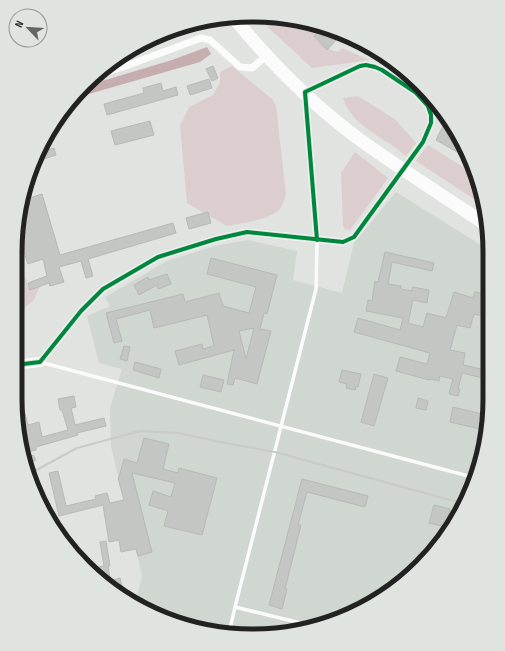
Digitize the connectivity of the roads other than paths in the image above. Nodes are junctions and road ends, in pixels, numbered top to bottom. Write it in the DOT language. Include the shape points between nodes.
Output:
graph roads {
  1 [pos="238,22"];
  2 [pos="267,55"];
  3 [pos="111,71"];
  4 [pos="305,92"];
  5 [pos="481,221"];
  6 [pos="317,240"];
  7 [pos="40,362"];
  8 [pos="22,364"];
  9 [pos="281,427"];
  10 [pos="470,476"];
  11 [pos="235,607"];
  12 [pos="302,624"];
  13 [pos="230,628"];
  1 -- 2 [label="highway"];
  2 -- 3 [label="street" via="252,68 240,67 210,40 201,38"];
  2 -- 4 [label="highway"];
  4 -- 5 [label="highway" via="363,141"];
  4 -- 6 [label="street"];
  4 -- 6 [label="street" via="366,65 382,70 415,92 428,106 431,115 431,123 423,142 354,237 342,242"];
  6 -- 7 [label="street" via="247,232 158,257 103,289 81,311"];
  6 -- 9 [label="lane" via="316,289"];
  7 -- 8 [label="street"];
  7 -- 9 [label="lane"];
  9 -- 10 [label="lane"];
  9 -- 11 [label="lane"];
  11 -- 12 [label="lane"];
  11 -- 13 [label="lane"];
}
